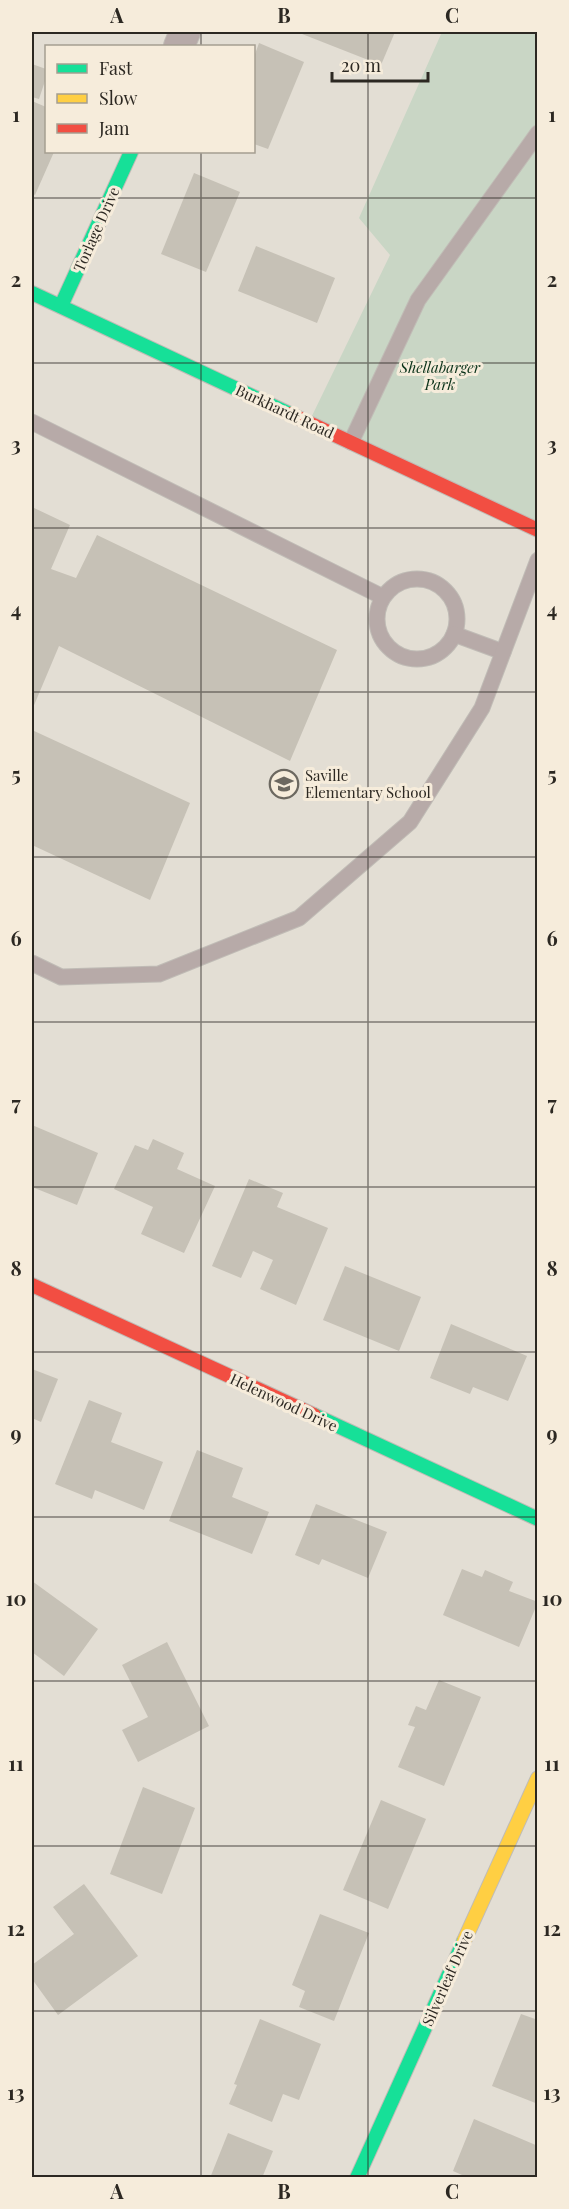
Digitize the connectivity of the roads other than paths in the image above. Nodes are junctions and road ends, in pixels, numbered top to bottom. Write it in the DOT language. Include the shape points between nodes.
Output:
graph roads {
  1 [pos="537,133"];
  2 [pos="131,153"];
  3 [pos="32,292"];
  4 [pos="61,306"];
  5 [pos="32,423"];
  6 [pos="351,442"];
  7 [pos="537,530"];
  8 [pos="537,560"];
  9 [pos="383,597"];
  10 [pos="454,634"];
  11 [pos="503,652"];
  12 [pos="32,963"];
  13 [pos="32,1285"];
  14 [pos="537,1519"];
  15 [pos="537,1778"];
  16 [pos="357,2178"];
  1 -- 6 [label="lane" via="418,300"];
  2 -- 4 [label="street, Torlage Drive"];
  3 -- 4 [label="street, Burkhardt Road"];
  4 -- 6 [label="street, Burkhardt Road"];
  5 -- 9 [label="lane"];
  6 -- 7 [label="street, Burkhardt Road"];
  8 -- 11 [label="lane"];
  9 -- 10 [label="lane" via="405,581 432,582 452,600 456,613"];
  9 -- 10 [label="lane" via="377,621 380,634 386,644 406,658 432,656"];
  10 -- 11 [label="lane"];
  11 -- 12 [label="lane" via="482,708 410,822 299,918 159,974 61,977"];
  13 -- 14 [label="street, Helenwood Drive"];
  15 -- 16 [label="street, Silverleaf Drive"];
}
